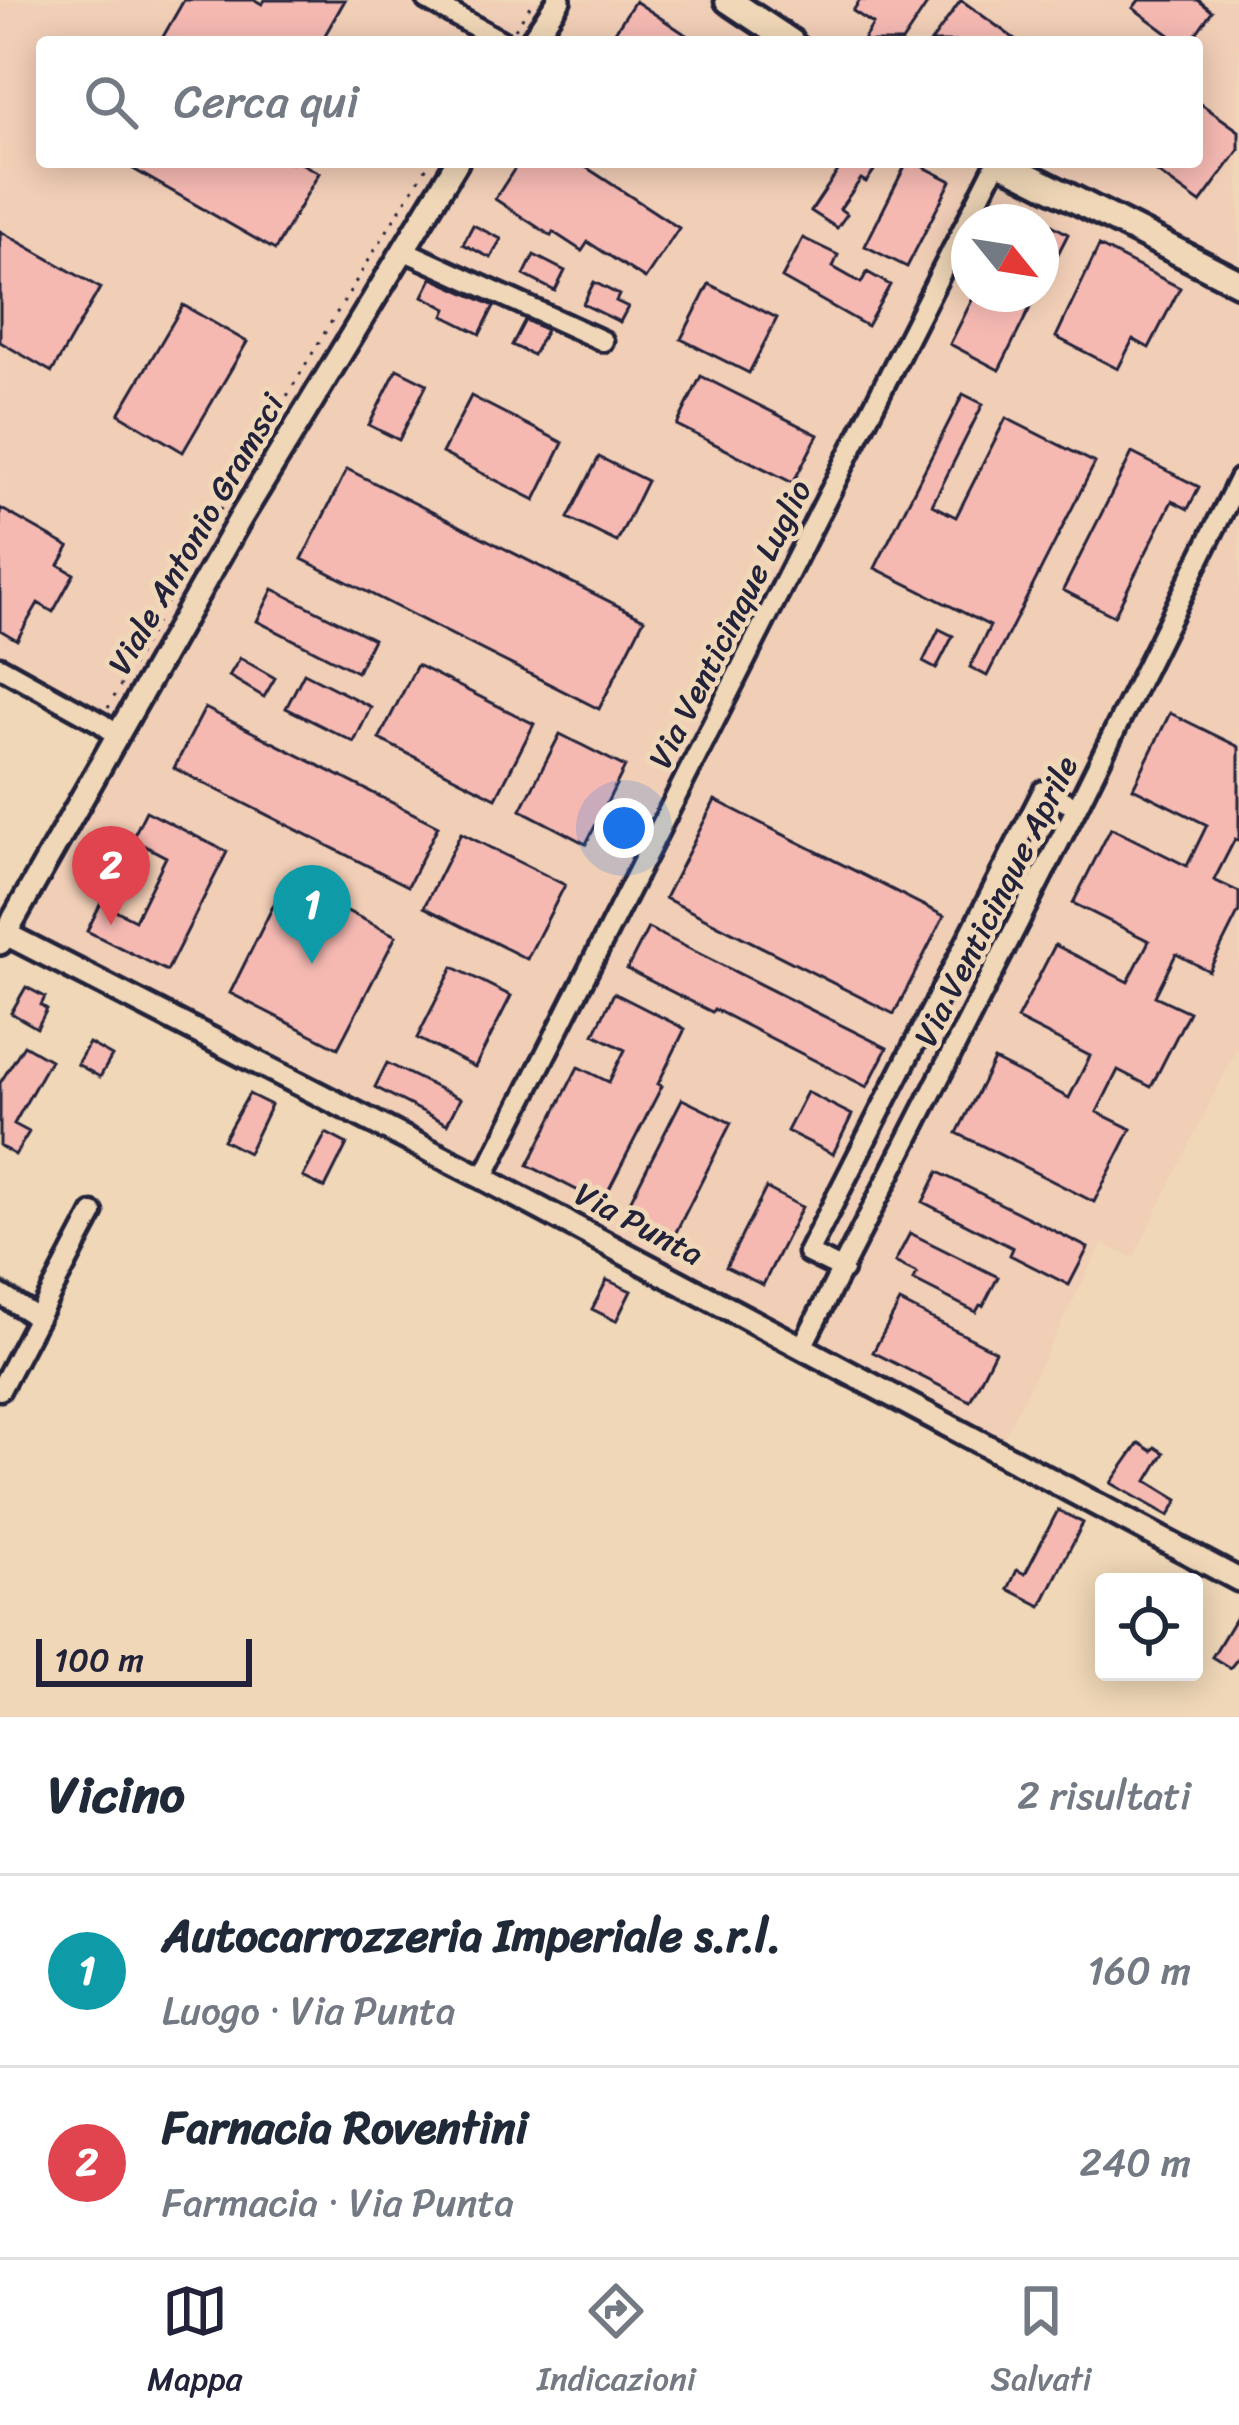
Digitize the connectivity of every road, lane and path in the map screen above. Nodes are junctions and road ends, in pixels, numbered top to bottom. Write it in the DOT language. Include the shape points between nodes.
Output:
graph roads {
  1 [pos="428,0"];
  2 [pos="728,0"];
  3 [pos="551,2"];
  4 [pos="494,36"];
  5 [pos="512,36"];
  6 [pos="534,36"];
  7 [pos="781,36"];
  8 [pos="453,168"];
  9 [pos="996,168"];
  10 [pos="1011,168"];
  11 [pos="403,250"];
  12 [pos="1239,283"];
  13 [pos="603,341"];
  14 [pos="1239,479"];
  15 [pos="0,667"];
  16 [pos="117,735"];
  17 [pos="1077,807"];
  18 [pos="2,936"];
  19 [pos="483,1178"];
  20 [pos="93,1213"];
  21 [pos="843,1270"];
  22 [pos="0,1294"];
  23 [pos="38,1318"];
  24 [pos="802,1347"];
  25 [pos="0,1390"];
  26 [pos="1239,1580"];
  1 -- 4 [label="street"];
  2 -- 7 [label="main road"];
  3 -- 5 [label="path"];
  3 -- 6 [label="street"];
  8 -- 11 [label="street, Viale Antonio Gramsci"];
  9 -- 19 [label="street, Via Venticinque Luglio"];
  10 -- 12 [label="main road"];
  11 -- 13 [label="street"];
  11 -- 16 [label="street, Viale Antonio Gramsci"];
  14 -- 17 [label="street, Via Venticinque Aprile"];
  15 -- 16 [label="street"];
  16 -- 18 [label="street, Viale Antonio Gramsci"];
  17 -- 21 [label="street, Via Venticinque Aprile"];
  17 -- 21 [label="street" via="1043,790 808,1253"];
  18 -- 19 [label="street, Via Punta"];
  19 -- 24 [label="street, Via Punta"];
  20 -- 23 [label="street"];
  21 -- 24 [label="street, Via Venticinque Aprile"];
  22 -- 23 [label="street"];
  23 -- 25 [label="street"];
  24 -- 26 [label="street, Via Punta"];
}
